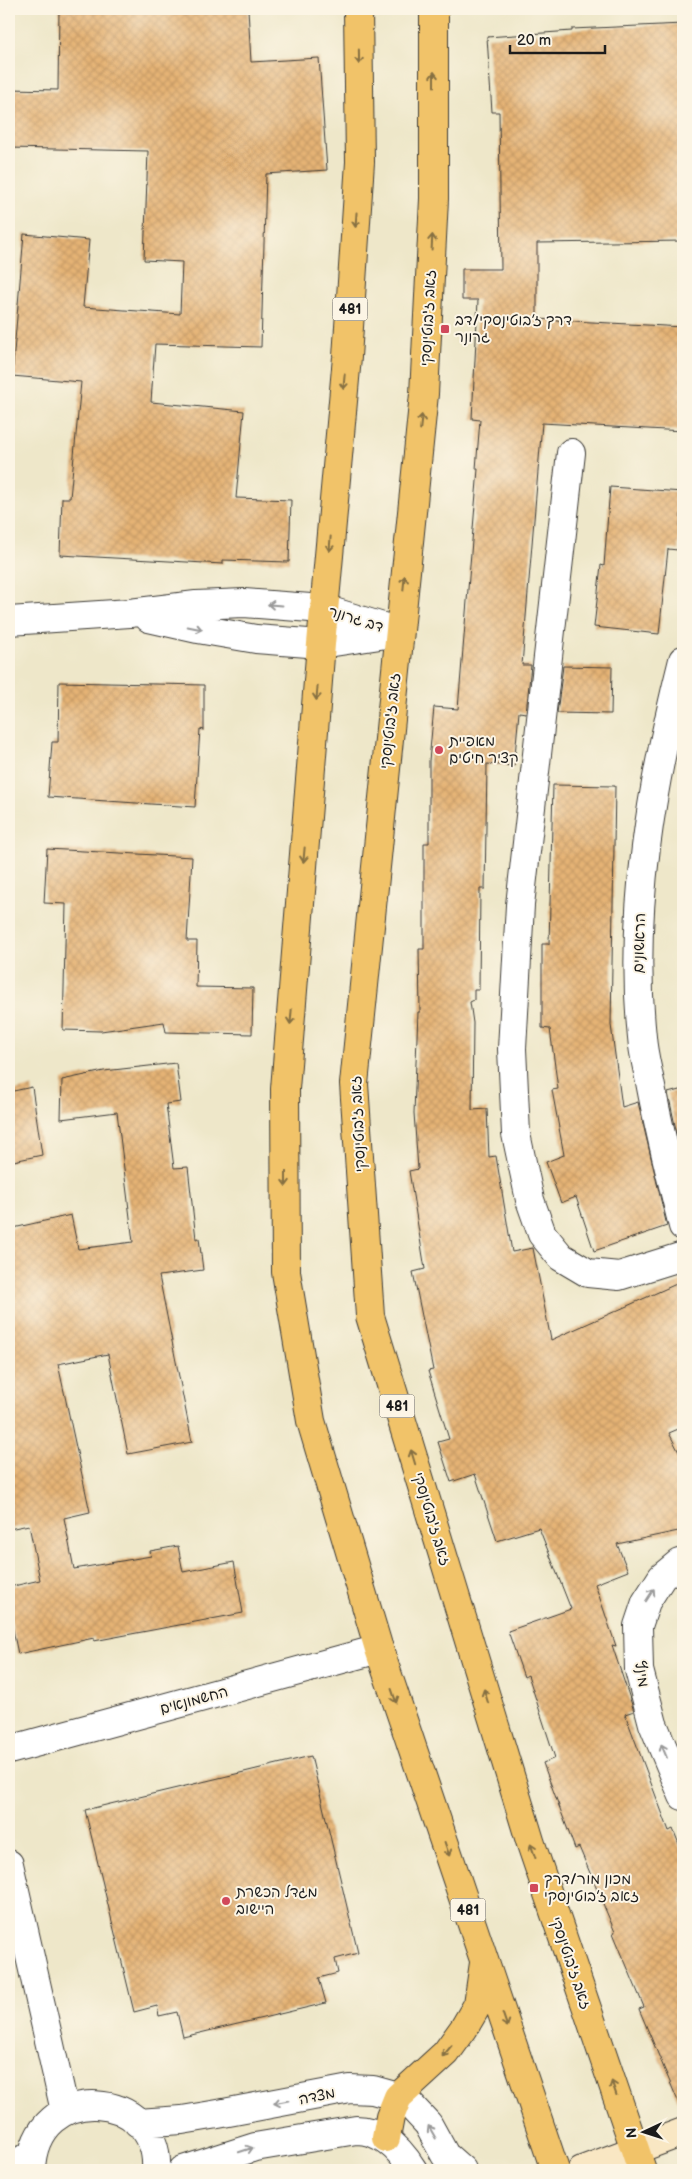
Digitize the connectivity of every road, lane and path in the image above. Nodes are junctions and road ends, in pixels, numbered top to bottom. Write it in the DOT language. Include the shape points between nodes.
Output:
graph roads {
  1 [pos="358,9"];
  2 [pos="434,9"];
  3 [pos="571,453"];
  4 [pos="324,609"];
  5 [pos="130,613"];
  6 [pos="9,621"];
  7 [pos="399,632"];
  8 [pos="320,644"];
  9 [pos="683,660"];
  10 [pos="683,1226"];
  11 [pos="683,1256"];
  12 [pos="683,1562"];
  13 [pos="379,1650"];
  14 [pos="9,1750"];
  15 [pos="683,1796"];
  16 [pos="9,1864"];
  17 [pos="484,1959"];
  18 [pos="398,2097"];
  19 [pos="65,2111"];
  20 [pos="138,2123"];
  21 [pos="683,2132"];
  22 [pos="386,2138"];
  23 [pos="639,2160"];
  24 [pos="24,2164"];
  25 [pos="156,2170"];
  26 [pos="183,2170"];
  27 [pos="413,2170"];
  28 [pos="462,2170"];
  29 [pos="555,2170"];
  30 [pos="582,2170"];
  1 -- 4 [label="main road, 481, one-way" via="360,162 347,357"];
  7 -- 2 [label="main road, זאב ז'בוטינסקי / 481, one-way" via="424,394 434,199"];
  3 -- 11 [label="street" via="520,904 512,1049 516,1134 542,1234 561,1257 588,1273 619,1276"];
  4 -- 5 [label="street, דב גרונר, one-way" via="244,603"];
  4 -- 7 [label="street, דב גרונר"];
  4 -- 8 [label="main road, 481"];
  5 -- 6 [label="street, דב גרונר"];
  5 -- 8 [label="street, דב גרונר, one-way" via="256,639"];
  7 -- 8 [label="street, דב גרונר"];
  23 -- 7 [label="main road, זאב ז'בוטינסקי / 481, one-way" via="531,1844 370,1316 354,1084"];
  8 -- 13 [label="main road, 481, one-way" via="285,1089 286,1272 311,1421"];
  9 -- 10 [label="street, הראשונים" via="646,835 637,959 642,1039 657,1120"];
  15 -- 12 [label="street, מינץ, one-way" via="653,1724 639,1670 638,1626 646,1602 662,1577"];
  13 -- 14 [label="street, החשמונאים"];
  13 -- 17 [label="main road, 481, one-way"];
  16 -- 19 [label="street"];
  17 -- 18 [label="main road, one-way" via="478,2004 464,2028 446,2053"];
  17 -- 29 [label="main road, 481, one-way"];
  18 -- 20 [label="street, מצדה, one-way" via="373,2090 350,2089 182,2120"];
  18 -- 22 [label="main road"];
  28 -- 18 [label="street, מצדה, one-way" via="445,2155 428,2124"];
  19 -- 20 [label="street" via="84,2104 104,2105 123,2111"];
  19 -- 24 [label="street" via="38,2137"];
  20 -- 25 [label="street" via="154,2150"];
  21 -- 23 [label="street"];
  26 -- 22 [label="street, one-way" via="255,2147 356,2130 367,2130"];
  22 -- 27 [label="street"];
  23 -- 30 [label="street"];
}
